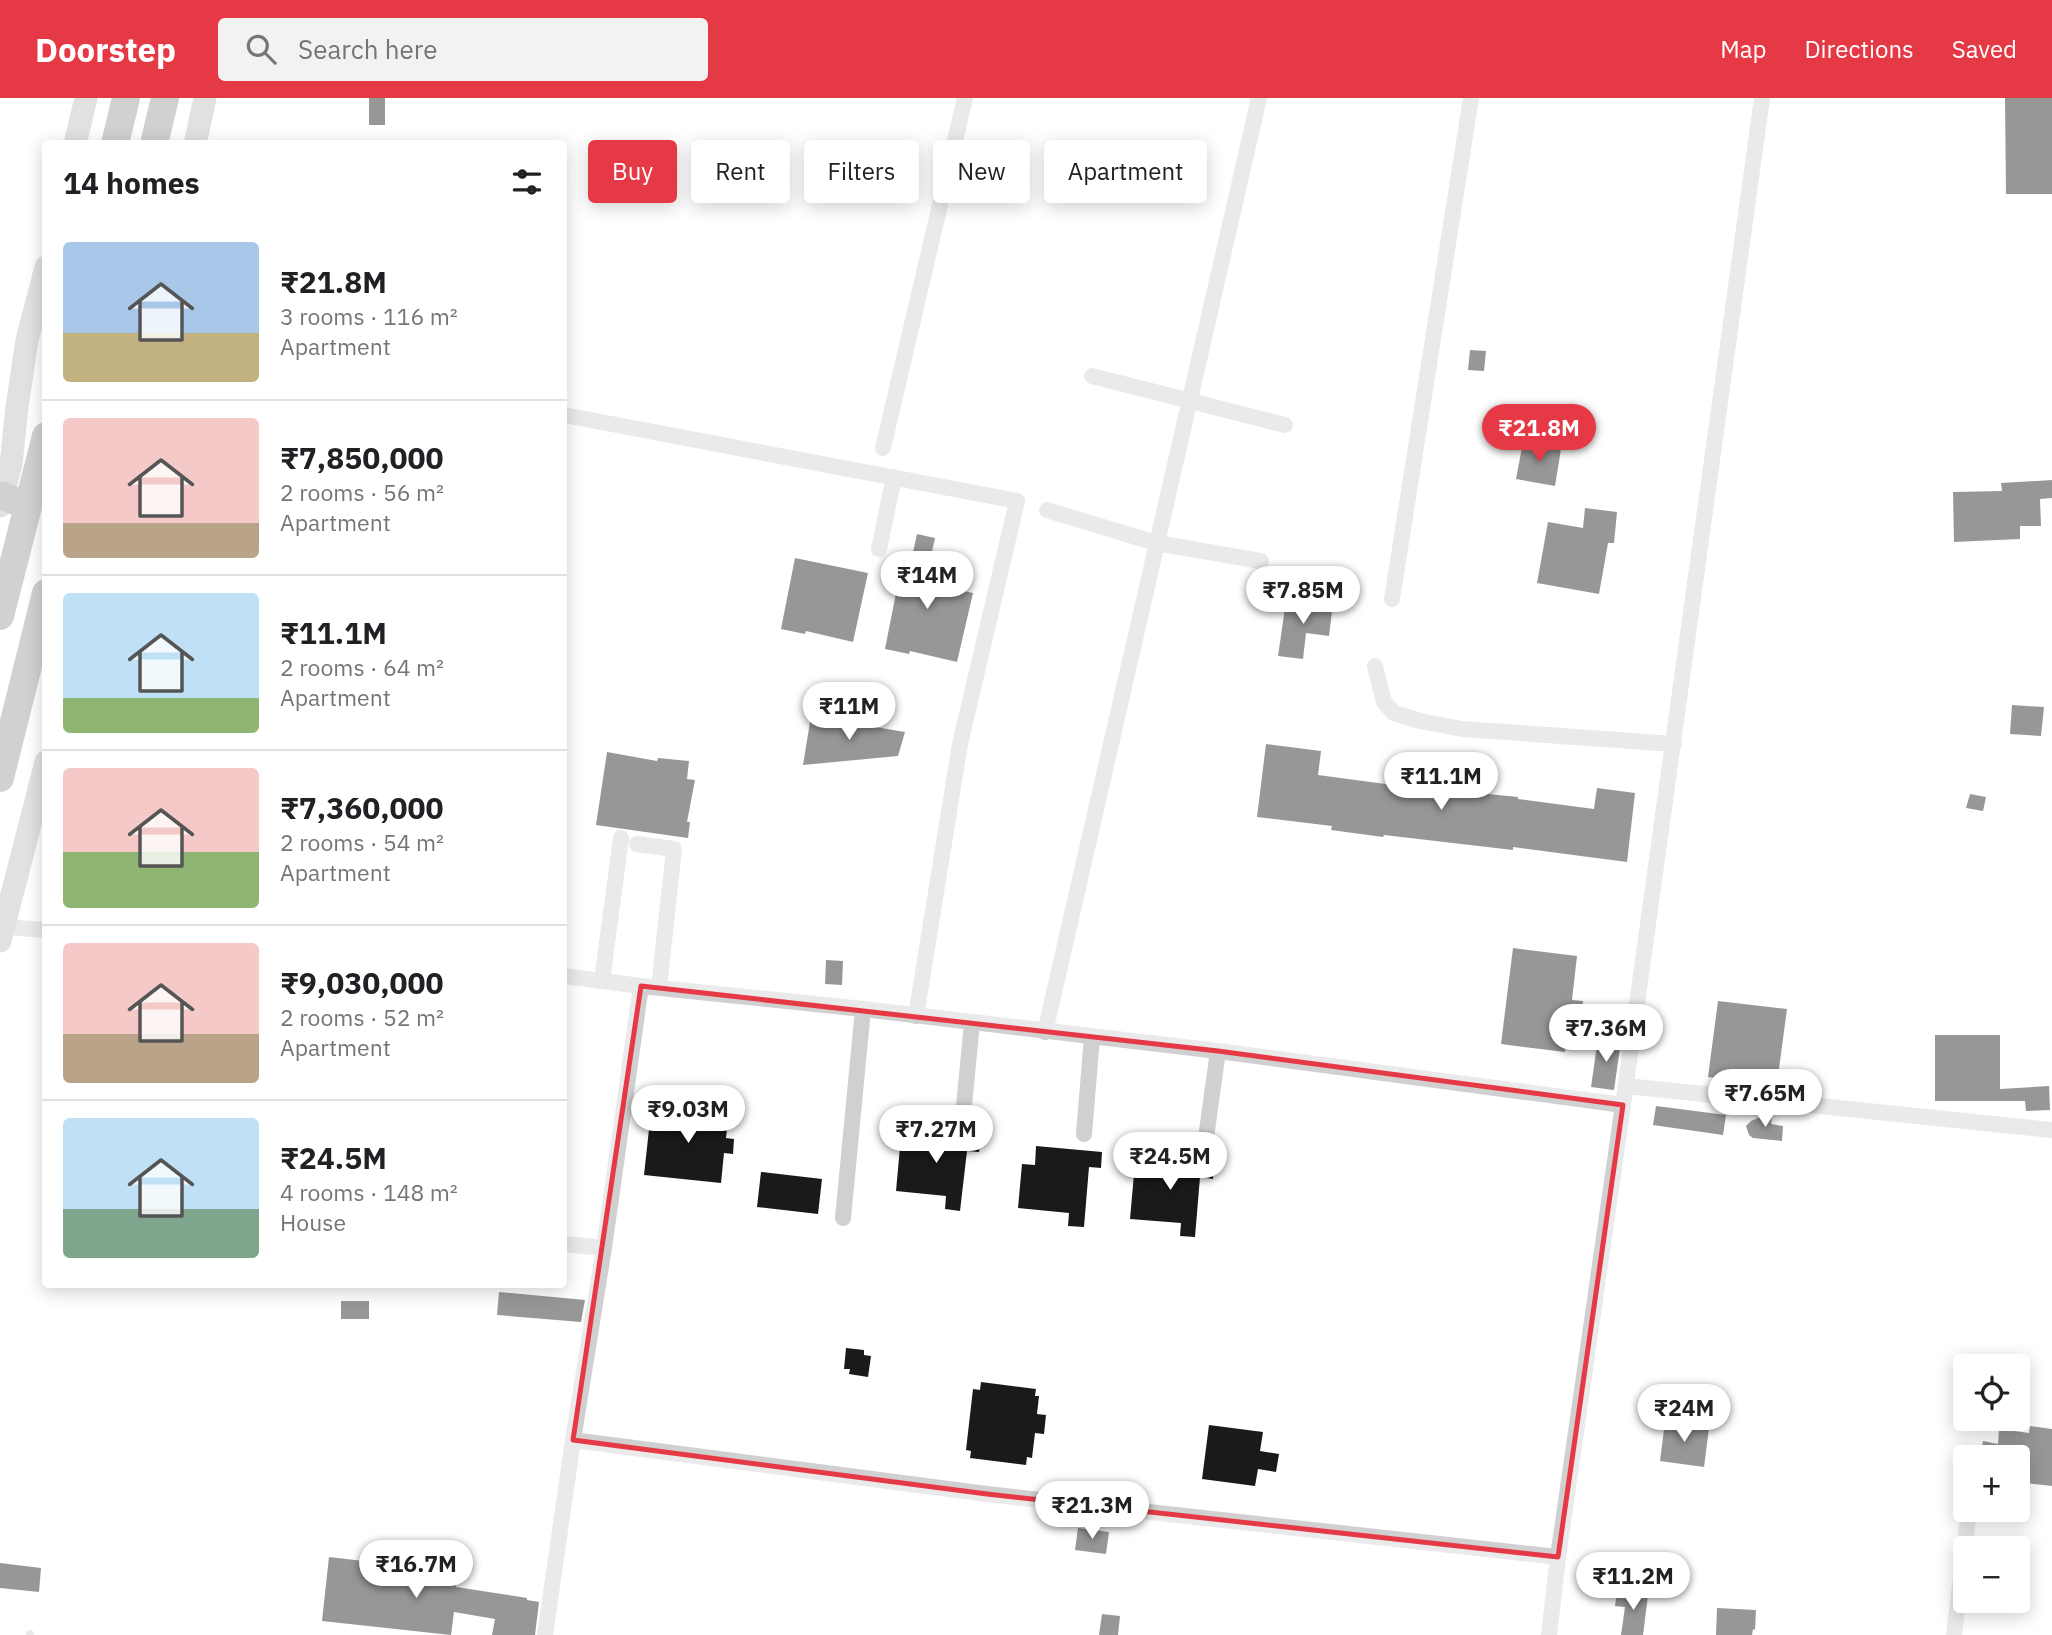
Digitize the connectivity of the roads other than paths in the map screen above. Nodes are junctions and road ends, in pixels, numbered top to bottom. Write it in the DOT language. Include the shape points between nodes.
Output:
graph roads {
  1 [pos="86,98"];
  2 [pos="126,98"];
  3 [pos="165,98"];
  4 [pos="205,98"];
  5 [pos="964,98"];
  6 [pos="1259,98"];
  7 [pos="1471,98"];
  8 [pos="1762,98"];
  9 [pos="76,140"];
  10 [pos="117,140"];
  11 [pos="155,140"];
  12 [pos="196,140"];
  13 [pos="42,282"];
  14 [pos="1092,376"];
  15 [pos="1189,400"];
  16 [pos="567,416"];
  17 [pos="1285,425"];
  18 [pos="42,443"];
  19 [pos="883,448"];
  20 [pos="894,477"];
  21 [pos="10,503"];
  22 [pos="1047,510"];
  23 [pos="1156,543"];
  24 [pos="879,549"];
  25 [pos="1261,561"];
  26 [pos="1392,599"];
  27 [pos="0,616"];
  28 [pos="42,625"];
  29 [pos="1375,666"];
  30 [pos="36,673"];
  31 [pos="1674,744"];
  32 [pos="0,778"];
  33 [pos="42,778"];
  34 [pos="621,838"];
  35 [pos="637,844"];
  36 [pos="42,930"];
  37 [pos="2,934"];
  38 [pos="567,976"];
  39 [pos="602,981"];
  40 [pos="641,986"];
  41 [pos="659,988"];
  42 [pos="863,1009"];
  43 [pos="916,1016"];
  44 [pos="972,1023"];
  45 [pos="1045,1031"];
  46 [pos="1092,1037"];
  47 [pos="1218,1051"];
  48 [pos="1626,1086"];
  49 [pos="1623,1105"];
  50 [pos="962,1115"];
  51 [pos="2052,1130"];
  52 [pos="1084,1133"];
  53 [pos="1205,1145"];
  54 [pos="844,1218"];
  55 [pos="567,1244"];
  56 [pos="604,1248"];
  57 [pos="573,1440"];
  58 [pos="1968,1522"];
  59 [pos="1558,1557"];
  60 [pos="545,1635"];
  61 [pos="1549,1635"];
  62 [pos="1954,1635"];
  1 -- 9 [label="street"];
  2 -- 10 [label="highway"];
  3 -- 11 [label="highway"];
  4 -- 12 [label="street"];
  5 -- 19 [label="street"];
  6 -- 15 [label="street"];
  7 -- 26 [label="street"];
  8 -- 31 [label="street"];
  13 -- 21 [label="street" via="16,407"];
  14 -- 15 [label="street"];
  15 -- 17 [label="street"];
  15 -- 23 [label="street"];
  16 -- 20 [label="street"];
  18 -- 21 [label="highway"];
  20 -- 24 [label="street"];
  20 -- 43 [label="street" via="1017,501 960,744"];
  21 -- 27 [label="highway"];
  22 -- 23 [label="street"];
  23 -- 25 [label="street"];
  23 -- 45 [label="street"];
  28 -- 30 [label="highway"];
  29 -- 31 [label="street" via="1384,702 1394,713 1420,721 1462,729"];
  30 -- 32 [label="highway"];
  31 -- 48 [label="street"];
  33 -- 37 [label="street"];
  34 -- 39 [label="street"];
  35 -- 41 [label="street" via="674,852"];
  36 -- 37 [label="street"];
  38 -- 39 [label="street"];
  39 -- 40 [label="street"];
  40 -- 41 [label="street"];
  40 -- 56 [label="street"];
  41 -- 42 [label="street"];
  42 -- 43 [label="street"];
  42 -- 54 [label="street"];
  43 -- 44 [label="street"];
  44 -- 45 [label="street"];
  44 -- 50 [label="street"];
  45 -- 46 [label="street"];
  46 -- 47 [label="street"];
  46 -- 52 [label="street"];
  47 -- 49 [label="street"];
  47 -- 53 [label="street"];
  48 -- 49 [label="street"];
  48 -- 51 [label="street"];
  49 -- 59 [label="street"];
  55 -- 56 [label="street"];
  56 -- 57 [label="street"];
  57 -- 59 [label="street" via="987,1494"];
  57 -- 60 [label="street"];
  58 -- 62 [label="street"];
  59 -- 61 [label="street"];
}
